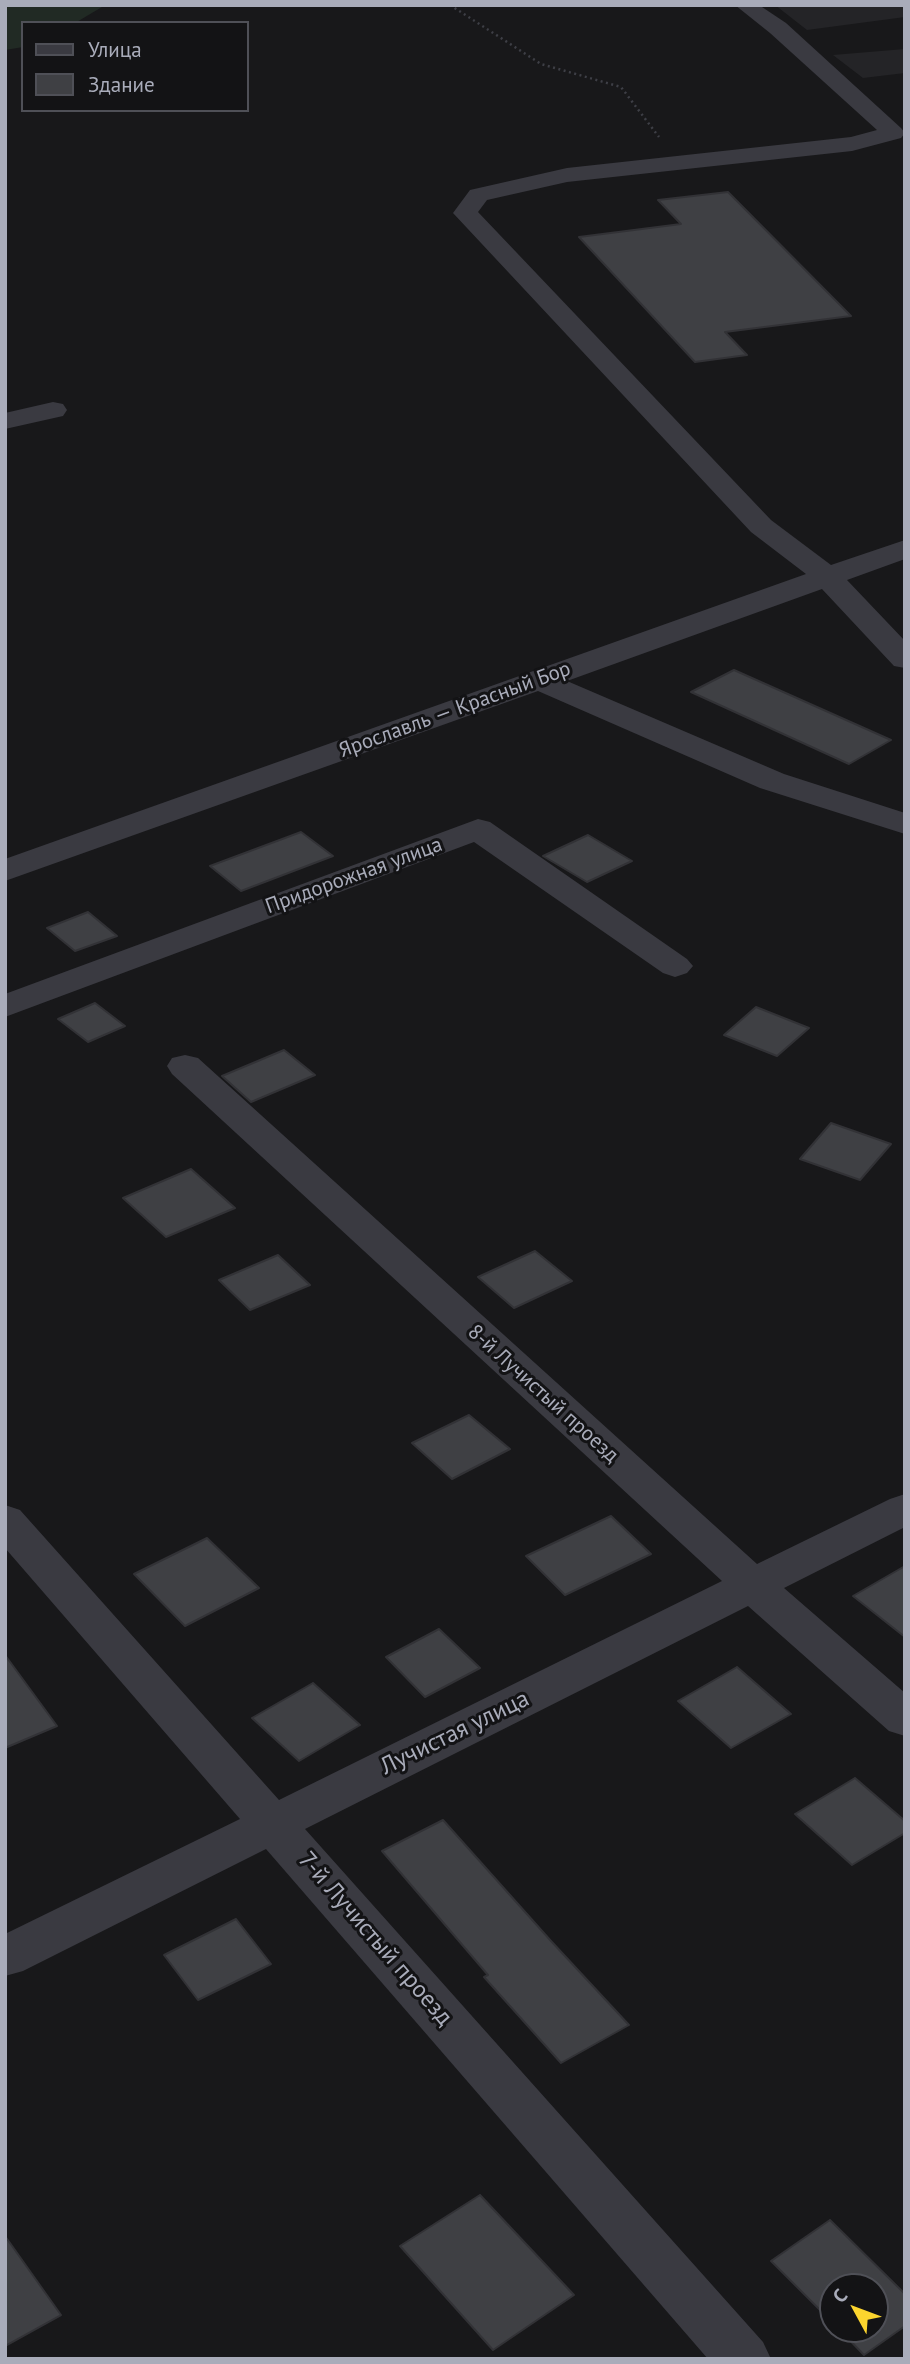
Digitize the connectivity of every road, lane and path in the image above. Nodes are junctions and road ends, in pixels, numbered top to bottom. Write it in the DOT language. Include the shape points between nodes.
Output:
graph roads {
  1 [pos="450,5"];
  2 [pos="745,5"];
  3 [pos="899,133"];
  4 [pos="679,163"];
  5 [pos="53,410"];
  6 [pos="5,421"];
  7 [pos="905,549"];
  8 [pos="828,577"];
  9 [pos="905,659"];
  10 [pos="539,680"];
  11 [pos="905,824"];
  12 [pos="5,871"];
  13 [pos="675,966"];
  14 [pos="5,1006"];
  15 [pos="185,1066"];
  16 [pos="905,1509"];
  17 [pos="5,1520"];
  18 [pos="753,1585"];
  19 [pos="905,1719"];
  20 [pos="273,1824"];
  21 [pos="5,1957"];
  22 [pos="744,2359"];
  1 -- 4 [label="path" via="541,64 621,87"];
  2 -- 3 [label="street"];
  3 -- 4 [label="street" via="852,144"];
  4 -- 8 [label="street" via="568,175 480,195 465,213 761,526"];
  5 -- 6 [label="street"];
  7 -- 8 [label="street, Ярославль — Красный Бор"];
  8 -- 9 [label="street"];
  8 -- 10 [label="street, Ярославль — Красный Бор"];
  10 -- 11 [label="street" via="772,781"];
  10 -- 12 [label="street, Ярославль — Красный Бор"];
  13 -- 14 [label="street, Придорожная улица" via="478,830"];
  15 -- 18 [label="street, 8-й Лучистый проезд"];
  16 -- 18 [label="street, Лучистая улица"];
  17 -- 20 [label="street, 7-й Лучистый проезд"];
  18 -- 19 [label="street, 8-й Лучистый проезд"];
  18 -- 20 [label="street, Лучистая улица"];
  20 -- 21 [label="street, Лучистая улица"];
  20 -- 22 [label="street, 7-й Лучистый проезд"];
}
